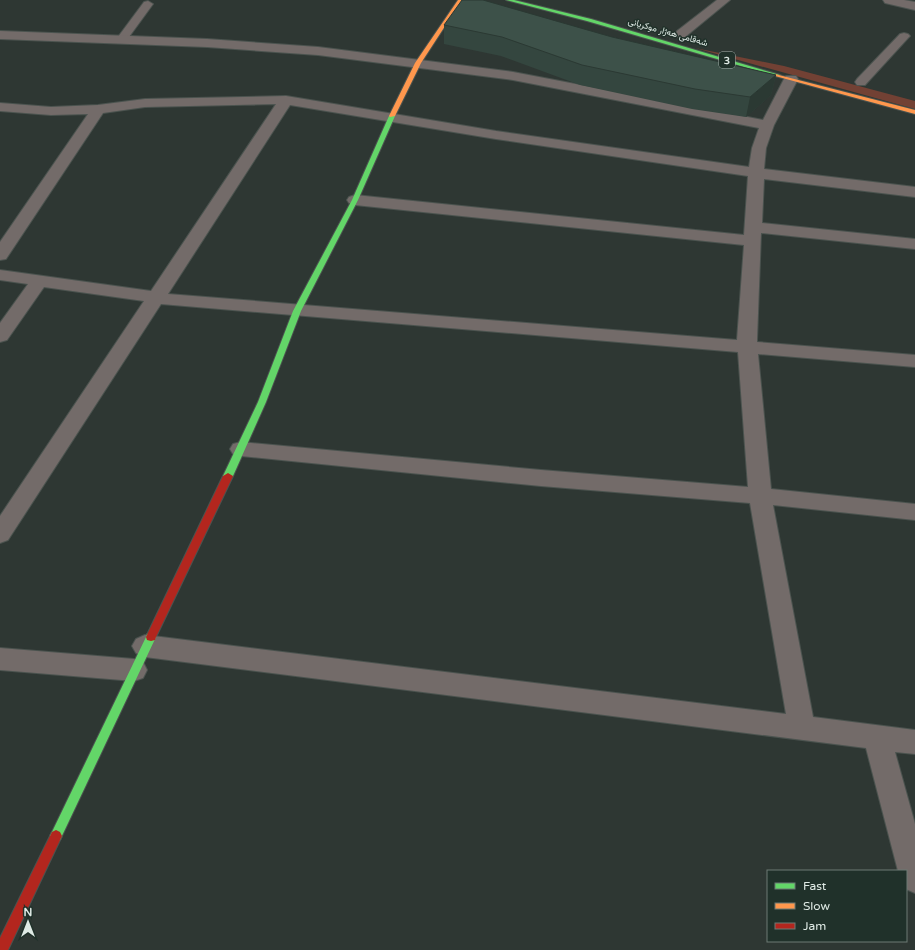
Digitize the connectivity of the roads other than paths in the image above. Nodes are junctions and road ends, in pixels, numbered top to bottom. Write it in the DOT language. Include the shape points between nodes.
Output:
graph roads {
  1 [pos="460,0"];
  2 [pos="508,0"];
  3 [pos="724,0"];
  4 [pos="888,0"];
  5 [pos="148,4"];
  6 [pos="915,6"];
  7 [pos="596,12"];
  8 [pos="589,20"];
  9 [pos="681,34"];
  10 [pos="0,35"];
  11 [pos="904,36"];
  12 [pos="122,39"];
  13 [pos="418,63"];
  14 [pos="791,79"];
  15 [pos="861,82"];
  16 [pos="286,100"];
  17 [pos="0,107"];
  18 [pos="98,109"];
  19 [pos="915,112"];
  20 [pos="391,118"];
  21 [pos="767,124"];
  22 [pos="756,173"];
  23 [pos="915,192"];
  24 [pos="355,200"];
  25 [pos="754,234"];
  26 [pos="915,244"];
  27 [pos="0,255"];
  28 [pos="0,275"];
  29 [pos="39,281"];
  30 [pos="155,297"];
  31 [pos="297,311"];
  32 [pos="0,336"];
  33 [pos="748,348"];
  34 [pos="915,361"];
  35 [pos="241,449"];
  36 [pos="760,496"];
  37 [pos="915,512"];
  38 [pos="0,534"];
  39 [pos="146,646"];
  40 [pos="0,659"];
  41 [pos="134,670"];
  42 [pos="802,729"];
  43 [pos="877,738"];
  44 [pos="915,742"];
  45 [pos="915,878"];
  46 [pos="1,950"];
  1 -- 13 [label="main road"];
  2 -- 8 [label="main road, شەقامی ھەژار موکریانی / 3"];
  3 -- 9 [label="street"];
  4 -- 6 [label="street"];
  5 -- 12 [label="lane"];
  7 -- 8 [label="main road"];
  8 -- 14 [label="main road, شەقامی ھەژار موکریانی / 3"];
  10 -- 12 [label="street"];
  11 -- 15 [label="lane"];
  12 -- 13 [label="street" via="318,51"];
  13 -- 20 [label="main road"];
  13 -- 21 [label="street" via="513,76"];
  14 -- 19 [label="main road, شەقامی ھەژار موکریانی / 3"];
  14 -- 21 [label="street"];
  16 -- 18 [label="street" via="145,103"];
  16 -- 20 [label="street"];
  16 -- 30 [label="street"];
  17 -- 18 [label="street" via="52,111"];
  18 -- 27 [label="street"];
  20 -- 22 [label="street"];
  20 -- 24 [label="main road"];
  21 -- 22 [label="street" via="759,148"];
  22 -- 23 [label="street"];
  22 -- 25 [label="street"];
  24 -- 25 [label="street"];
  24 -- 31 [label="main road"];
  25 -- 26 [label="street"];
  25 -- 33 [label="street"];
  28 -- 29 [label="street"];
  29 -- 30 [label="street"];
  29 -- 32 [label="street"];
  30 -- 31 [label="street"];
  30 -- 38 [label="street"];
  31 -- 33 [label="street"];
  31 -- 35 [label="main road"];
  33 -- 34 [label="street"];
  33 -- 36 [label="street"];
  35 -- 36 [label="street"];
  35 -- 39 [label="main road"];
  36 -- 37 [label="street"];
  36 -- 42 [label="street"];
  39 -- 41 [label="main road"];
  39 -- 42 [label="street"];
  40 -- 41 [label="street"];
  41 -- 46 [label="main road"];
  42 -- 43 [label="street"];
  43 -- 44 [label="street"];
  43 -- 45 [label="street"];
}
